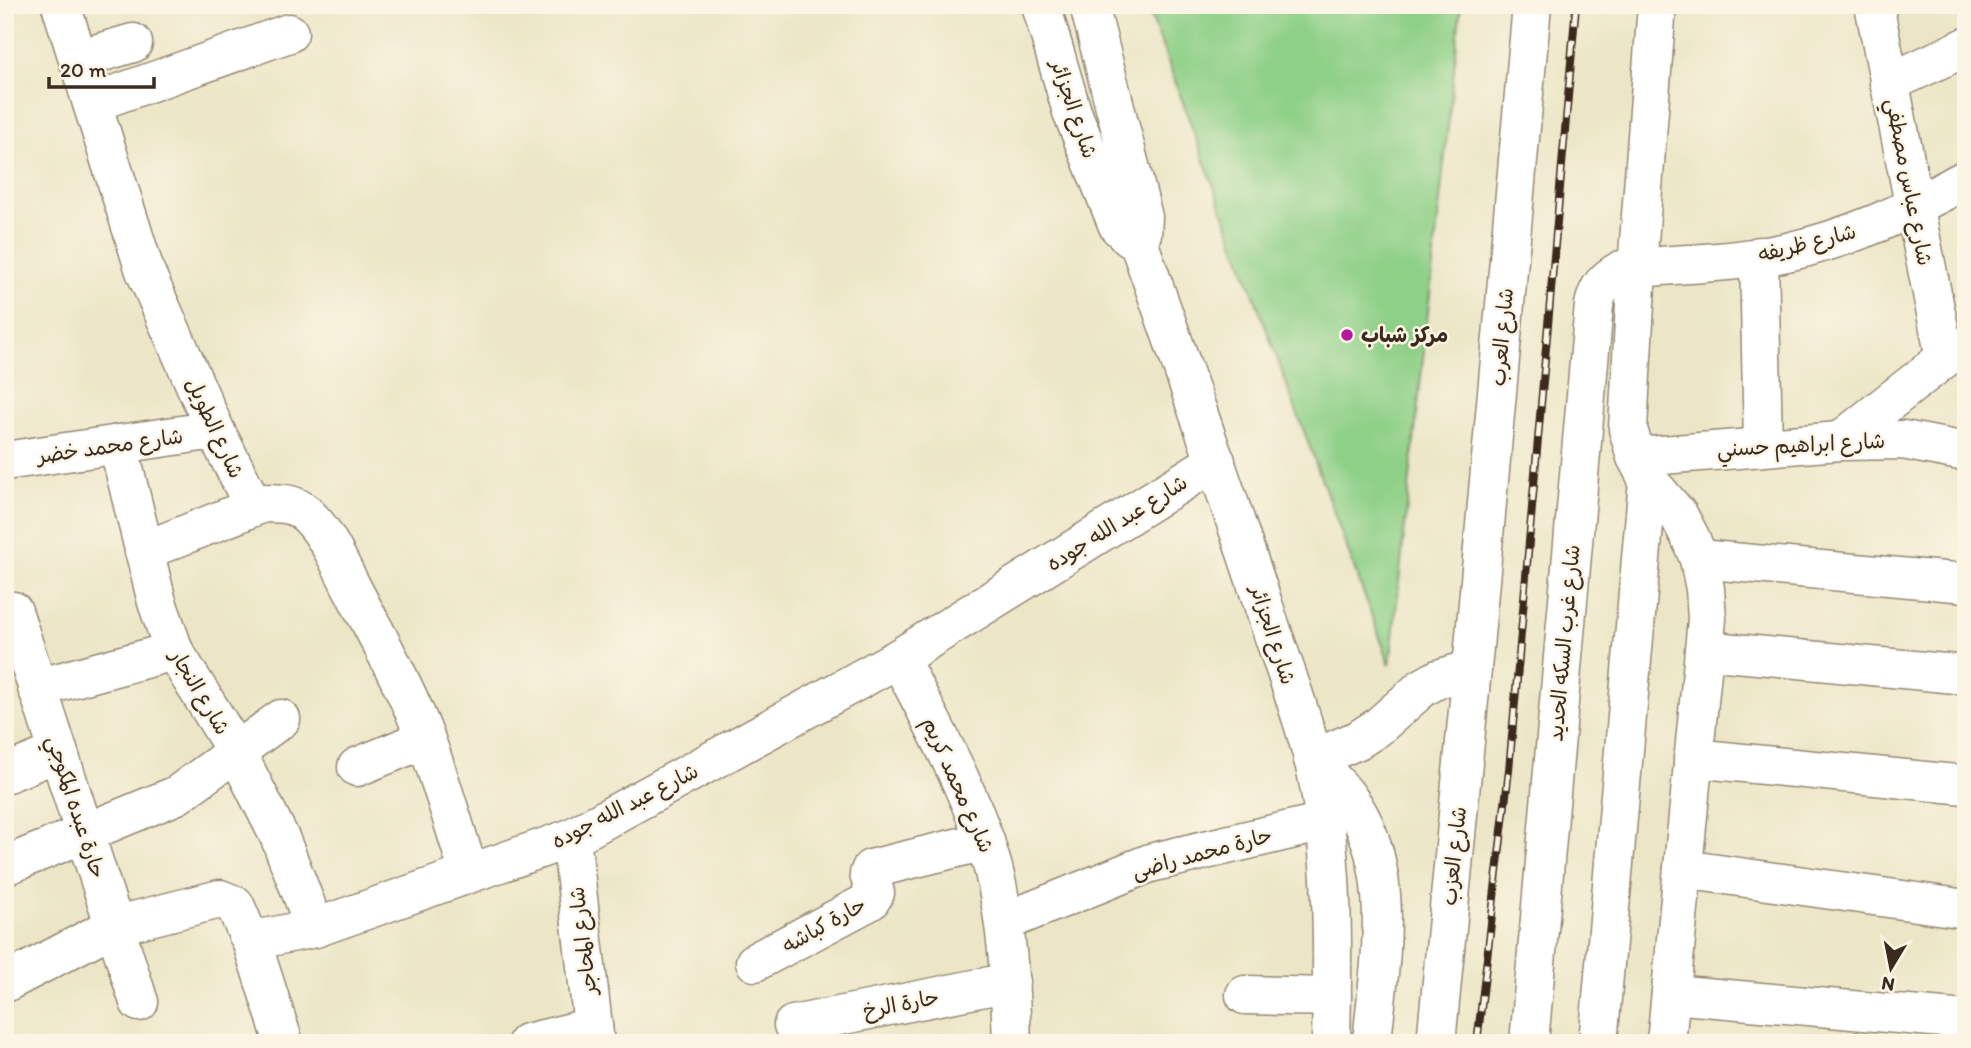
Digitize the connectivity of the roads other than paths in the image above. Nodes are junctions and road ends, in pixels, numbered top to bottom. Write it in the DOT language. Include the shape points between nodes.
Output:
graph roads {
  1 [pos="61,5"];
  2 [pos="1041,5"];
  3 [pos="1088,5"];
  4 [pos="1532,5"];
  5 [pos="1657,5"];
  6 [pos="1874,5"];
  7 [pos="289,33"];
  8 [pos="133,43"];
  9 [pos="1966,47"];
  10 [pos="78,59"];
  11 [pos="1889,83"];
  12 [pos="92,103"];
  13 [pos="1966,179"];
  14 [pos="1915,208"];
  15 [pos="1138,241"];
  16 [pos="1759,256"];
  17 [pos="1637,268"];
  18 [pos="1955,352"];
  19 [pos="215,430"];
  20 [pos="1840,440"];
  21 [pos="118,444"];
  22 [pos="1763,446"];
  23 [pos="1966,453"];
  24 [pos="5,461"];
  25 [pos="1216,461"];
  26 [pos="1642,468"];
  27 [pos="261,504"];
  28 [pos="144,551"];
  29 [pos="1699,559"];
  30 [pos="1966,583"];
  31 [pos="13,611"];
  32 [pos="1704,650"];
  33 [pos="174,651"];
  34 [pos="899,658"];
  35 [pos="1472,669"];
  36 [pos="23,671"];
  37 [pos="1966,675"];
  38 [pos="281,719"];
  39 [pos="425,739"];
  40 [pos="236,751"];
  41 [pos="58,752"];
  42 [pos="1693,758"];
  43 [pos="1313,759"];
  44 [pos="357,767"];
  45 [pos="5,774"];
  46 [pos="1966,785"];
  47 [pos="1324,822"];
  48 [pos="84,833"];
  49 [pos="571,838"];
  50 [pos="985,841"];
  51 [pos="5,866"];
  52 [pos="1683,869"];
  53 [pos="469,873"];
  54 [pos="1966,909"];
  55 [pos="1004,922"];
  56 [pos="114,926"];
  57 [pos="315,928"];
  58 [pos="250,937"];
  59 [pos="755,962"];
  60 [pos="1010,982"];
  61 [pos="5,983"];
  62 [pos="1245,995"];
  63 [pos="1671,995"];
  64 [pos="1332,997"];
  65 [pos="139,1002"];
  66 [pos="1966,1020"];
  67 [pos="793,1025"];
  68 [pos="594,1035"];
  69 [pos="284,1043"];
  70 [pos="527,1043"];
  71 [pos="1012,1043"];
  72 [pos="1331,1043"];
  73 [pos="1371,1043"];
  74 [pos="1436,1043"];
  75 [pos="1529,1043"];
  76 [pos="1598,1043"];
  77 [pos="1666,1043"];
  1 -- 10 [label="main road, شارع الطويل"];
  2 -- 15 [label="main road, شارع الجزائر" via="1072,112 1118,226"];
  3 -- 15 [label="main road, شارع الجزائر" via="1143,217"];
  4 -- 35 [label="main road, شارع العرب"];
  5 -- 17 [label="main road"];
  6 -- 11 [label="main road, شارع عباس مصطفي"];
  7 -- 12 [label="main road"];
  8 -- 10 [label="main road"];
  9 -- 11 [label="main road"];
  10 -- 12 [label="main road, شارع الطويل"];
  11 -- 14 [label="main road, شارع عباس مصطفي"];
  12 -- 19 [label="main road, شارع الطويل" via="145,271"];
  13 -- 14 [label="main road, شارع ظريفه"];
  14 -- 16 [label="main road, شارع ظريفه" via="1845,237"];
  14 -- 18 [label="main road, شارع عباس مصطفي"];
  15 -- 25 [label="main road, شارع الجزائر"];
  16 -- 17 [label="main road, شارع ظريفه"];
  16 -- 22 [label="main road"];
  17 -- 26 [label="main road" via="1628,429"];
  17 -- 75 [label="main road, شارع غرب السكه الحديد" via="1607,277 1594,305"];
  18 -- 20 [label="main road"];
  19 -- 21 [label="main road, شارع محمد خضر"];
  19 -- 27 [label="main road, شارع الطويل" via="246,494"];
  20 -- 22 [label="main road, شارع ابراهيم حسني"];
  20 -- 23 [label="main road, شارع ابراهيم حسني" via="1903,440"];
  21 -- 24 [label="main road, شارع محمد خضر"];
  21 -- 28 [label="main road, شارع النجار"];
  22 -- 26 [label="main road, شارع ابراهيم حسني"];
  25 -- 34 [label="main road, شارع عبد الله جوده"];
  25 -- 43 [label="main road, شارع الجزائر"];
  26 -- 29 [label="main road" via="1679,516"];
  26 -- 76 [label="main road"];
  27 -- 28 [label="main road"];
  27 -- 39 [label="main road" via="289,504 302,511 331,547"];
  28 -- 33 [label="main road, شارع النجار"];
  29 -- 30 [label="main road"];
  29 -- 32 [label="main road" via="1707,619"];
  31 -- 36 [label="main road, حارة عبده المكوجي"];
  32 -- 37 [label="main road"];
  32 -- 42 [label="main road"];
  33 -- 36 [label="main road"];
  33 -- 40 [label="main road, شارع النجار"];
  34 -- 49 [label="main road, شارع عبد الله جوده"];
  34 -- 50 [label="main road, شارع محمد كريم"];
  35 -- 43 [label="main road" via="1422,688 1378,727"];
  35 -- 74 [label="main road, شارع العزب"];
  36 -- 41 [label="main road, حارة عبده المكوجي"];
  38 -- 40 [label="main road"];
  39 -- 44 [label="main road"];
  39 -- 53 [label="main road"];
  40 -- 48 [label="main road" via="177,796"];
  40 -- 57 [label="main road, شارع النجار" via="280,838"];
  41 -- 45 [label="main road"];
  41 -- 48 [label="main road, حارة عبده المكوجي"];
  42 -- 46 [label="main road"];
  42 -- 52 [label="main road"];
  43 -- 47 [label="main road, شارع الجزائر"];
  43 -- 73 [label="main road" via="1347,796 1368,839 1380,885 1382,921"];
  47 -- 55 [label="main road, حارة محمد راضى" via="1150,863"];
  47 -- 64 [label="main road, شارع الجزائر"];
  48 -- 51 [label="main road"];
  48 -- 56 [label="main road, حارة عبده المكوجي"];
  49 -- 53 [label="main road, شارع عبد الله جوده"];
  49 -- 68 [label="main road, شارع المحاجر"];
  50 -- 55 [label="main road, شارع محمد كريم"];
  50 -- 59 [label="main road, حارة كباشه" via="871,869 875,892 870,901"];
  52 -- 54 [label="main road"];
  52 -- 63 [label="main road"];
  53 -- 57 [label="main road, شارع عبد الله جوده"];
  55 -- 60 [label="main road, شارع محمد كريم"];
  56 -- 58 [label="main road" via="220,899 235,905"];
  56 -- 61 [label="main road"];
  56 -- 65 [label="main road, حارة عبده المكوجي"];
  57 -- 58 [label="main road, شارع عبد الله جوده"];
  58 -- 69 [label="main road"];
  60 -- 67 [label="main road, حارة الرخ"];
  60 -- 71 [label="main road, شارع محمد كريم"];
  62 -- 64 [label="main road"];
  63 -- 66 [label="main road"];
  63 -- 77 [label="main road"];
  64 -- 72 [label="main road, شارع الجزائر"];
  68 -- 70 [label="main road"];
}
